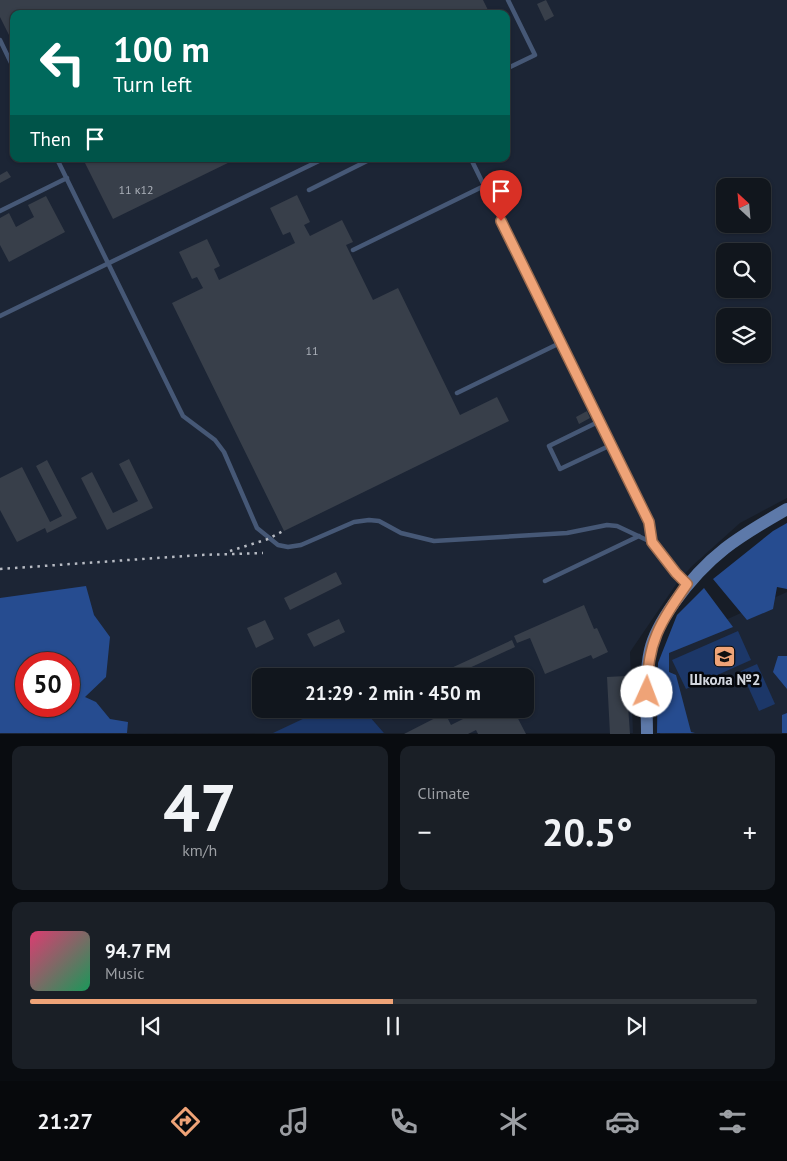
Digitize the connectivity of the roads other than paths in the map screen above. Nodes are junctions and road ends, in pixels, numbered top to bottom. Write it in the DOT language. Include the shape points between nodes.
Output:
graph roads {
  1 [pos="508,0"];
  2 [pos="0,40"];
  3 [pos="10,61"];
  4 [pos="510,68"];
  5 [pos="58,162"];
  6 [pos="317,162"];
  7 [pos="365,162"];
  8 [pos="472,162"];
  9 [pos="66,178"];
  10 [pos="484,186"];
  11 [pos="309,190"];
  12 [pos="0,211"];
  13 [pos="353,250"];
  14 [pos="108,264"];
  15 [pos="0,316"];
  16 [pos="560,343"];
  17 [pos="457,393"];
  18 [pos="600,421"];
  19 [pos="611,445"];
  20 [pos="787,509"];
  21 [pos="639,536"];
  22 [pos="652,542"];
  23 [pos="545,581"];
  24 [pos="687,584"];
  25 [pos="647,734"];
  1 -- 4 [label="lane" via="535,55"];
  2 -- 3 [label="lane"];
  5 -- 9 [label="lane"];
  6 -- 14 [label="lane"];
  7 -- 11 [label="lane"];
  8 -- 10 [label="lane"];
  9 -- 12 [label="lane"];
  9 -- 14 [label="lane"];
  10 -- 13 [label="lane"];
  10 -- 16 [label="lane"];
  14 -- 15 [label="lane"];
  14 -- 21 [label="lane" via="183,416 224,452 257,528 278,545 301,545 354,522 369,520 434,542 567,533 607,525 624,528"];
  16 -- 17 [label="lane"];
  16 -- 18 [label="lane"];
  18 -- 19 [label="lane"];
  18 -- 19 [label="lane" via="549,446 560,469"];
  19 -- 22 [label="lane" via="649,522"];
  20 -- 24 [label="main road" via="722,549"];
  21 -- 22 [label="lane"];
  21 -- 23 [label="lane"];
  22 -- 24 [label="lane"];
  24 -- 25 [label="main road" via="666,613 650,649"];
}
